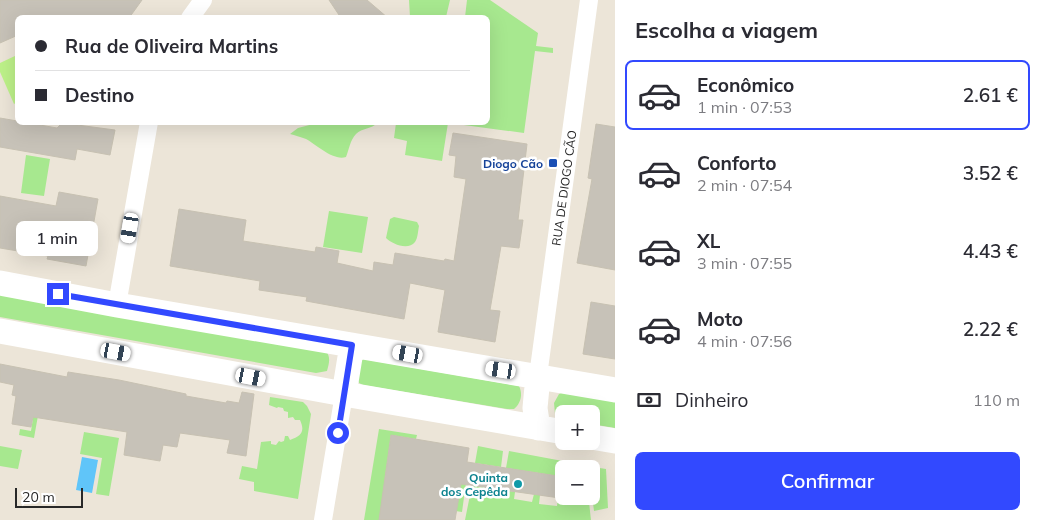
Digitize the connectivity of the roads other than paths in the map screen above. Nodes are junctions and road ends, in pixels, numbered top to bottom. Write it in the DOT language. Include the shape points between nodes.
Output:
graph roads {
  1 [pos="203,0"];
  2 [pos="590,0"];
  3 [pos="192,15"];
  4 [pos="148,125"];
  5 [pos="0,283"];
  6 [pos="117,305"];
  7 [pos="0,331"];
  8 [pos="352,345"];
  9 [pos="538,376"];
  10 [pos="615,390"];
  11 [pos="344,394"];
  12 [pos="538,428"];
  13 [pos="555,431"];
  14 [pos="600,438"];
  15 [pos="615,441"];
  16 [pos="323,520"];
  1 -- 3 [label="street"];
  2 -- 9 [label="street, RUA DE DIOGO CÃO"];
  4 -- 6 [label="street"];
  5 -- 6 [label="main road"];
  6 -- 8 [label="main road"];
  7 -- 11 [label="main road"];
  8 -- 9 [label="main road"];
  8 -- 11 [label="main road"];
  9 -- 10 [label="main road"];
  9 -- 12 [label="main road" via="535,408"];
  11 -- 12 [label="main road"];
  11 -- 16 [label="street"];
  12 -- 13 [label="main road"];
  14 -- 15 [label="main road"];
}
